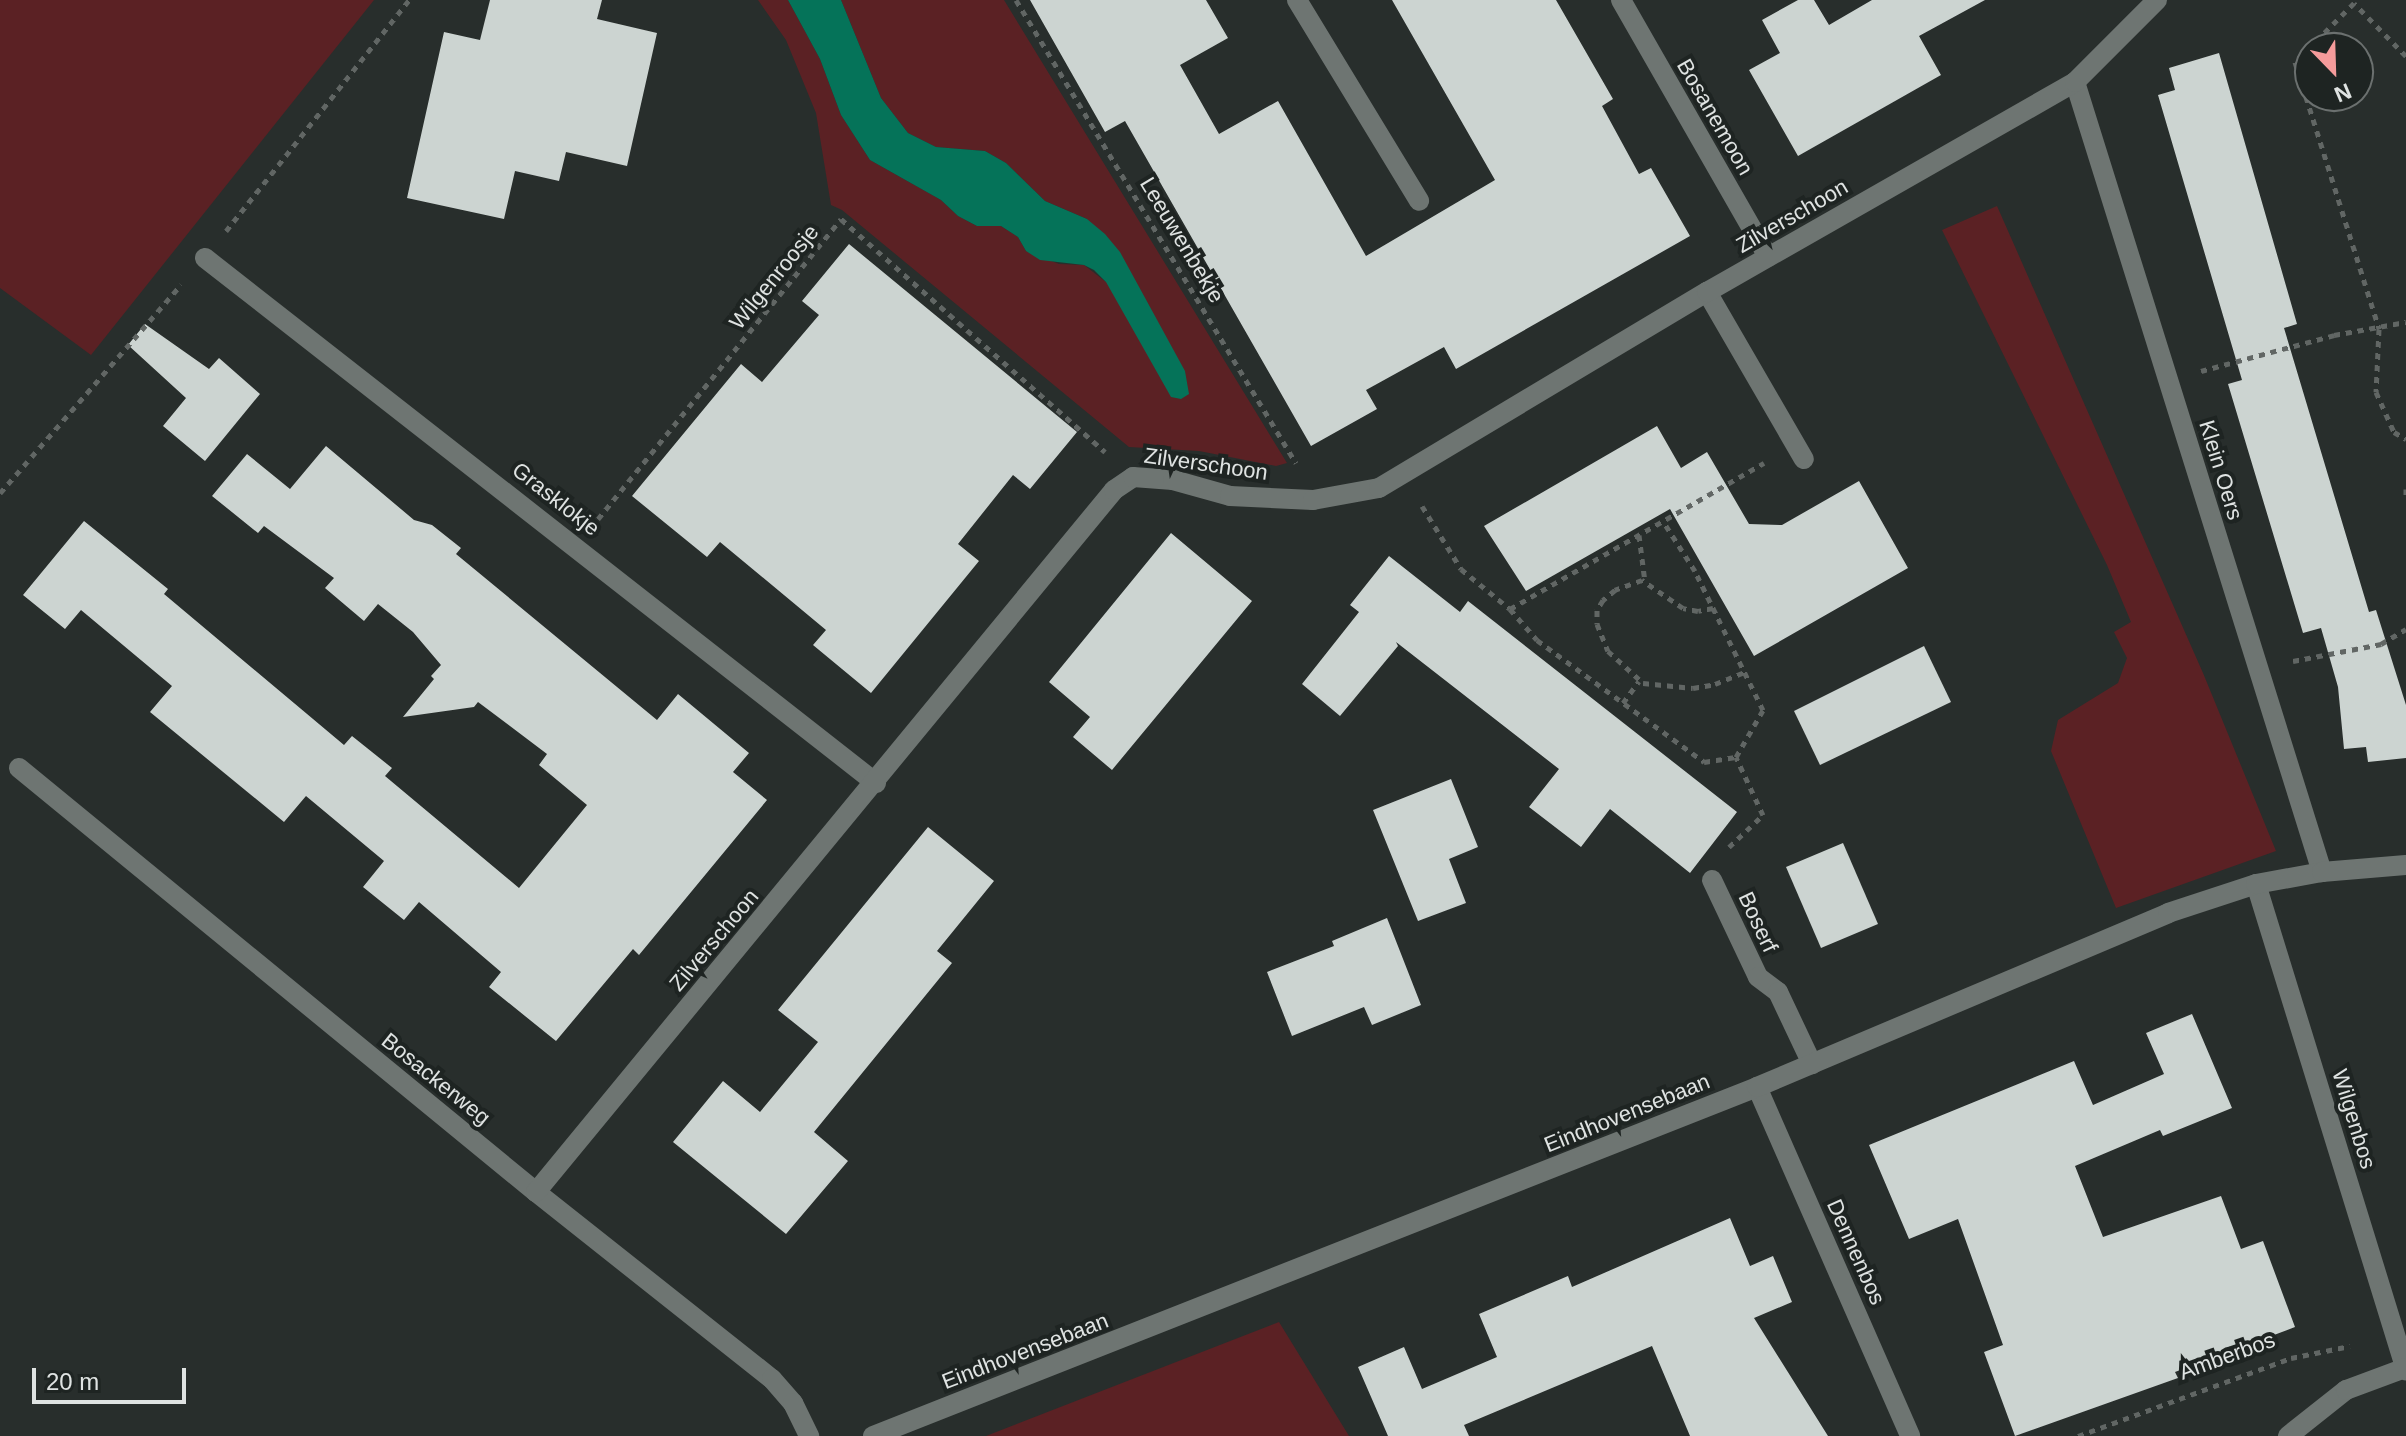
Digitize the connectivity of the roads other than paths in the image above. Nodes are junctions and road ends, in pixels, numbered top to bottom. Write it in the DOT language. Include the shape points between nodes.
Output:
graph roads {
  1 [pos="1297,0"];
  2 [pos="1621,0"];
  3 [pos="2157,0"];
  4 [pos="2075,82"];
  5 [pos="1419,201"];
  6 [pos="1768,257"];
  7 [pos="205,258"];
  8 [pos="1707,292"];
  9 [pos="1800,452"];
  10 [pos="19,768"];
  11 [pos="876,783"];
  12 [pos="2406,865"];
  13 [pos="2322,872"];
  14 [pos="1712,880"];
  15 [pos="2256,884"];
  16 [pos="1812,1064"];
  17 [pos="1757,1087"];
  18 [pos="536,1192"];
  19 [pos="2406,1369"];
  20 [pos="809,1436"];
  21 [pos="873,1436"];
  22 [pos="1910,1436"];
  23 [pos="2288,1436"];
  1 -- 5 [label="street"];
  2 -- 6 [label="street, Bosanemoon"];
  3 -- 4 [label="street, Zilverschoon"];
  4 -- 6 [label="street, Zilverschoon"];
  4 -- 13 [label="street, Klein Oers"];
  6 -- 8 [label="street, Zilverschoon"];
  7 -- 11 [label="street, Grasklokje"];
  8 -- 9 [label="street"];
  8 -- 11 [label="street, Zilverschoon" via="1379,488 1313,500 1230,496 1173,480 1133,477 1114,490"];
  10 -- 18 [label="street, Bosackerweg"];
  11 -- 18 [label="street, Zilverschoon"];
  12 -- 13 [label="street, Eindhovensebaan"];
  13 -- 15 [label="street, Eindhovensebaan"];
  14 -- 16 [label="street, Boserf" via="1758,977 1778,992"];
  15 -- 16 [label="street, Eindhovensebaan" via="2168,913"];
  15 -- 19 [label="street, Wilgenbos"];
  16 -- 17 [label="street, Eindhovensebaan"];
  17 -- 21 [label="street, Eindhovensebaan"];
  17 -- 22 [label="street, Dennenbos"];
  18 -- 20 [label="street, Bosackerweg" via="772,1379 793,1403"];
  19 -- 23 [label="street" via="2346,1390"];
}
